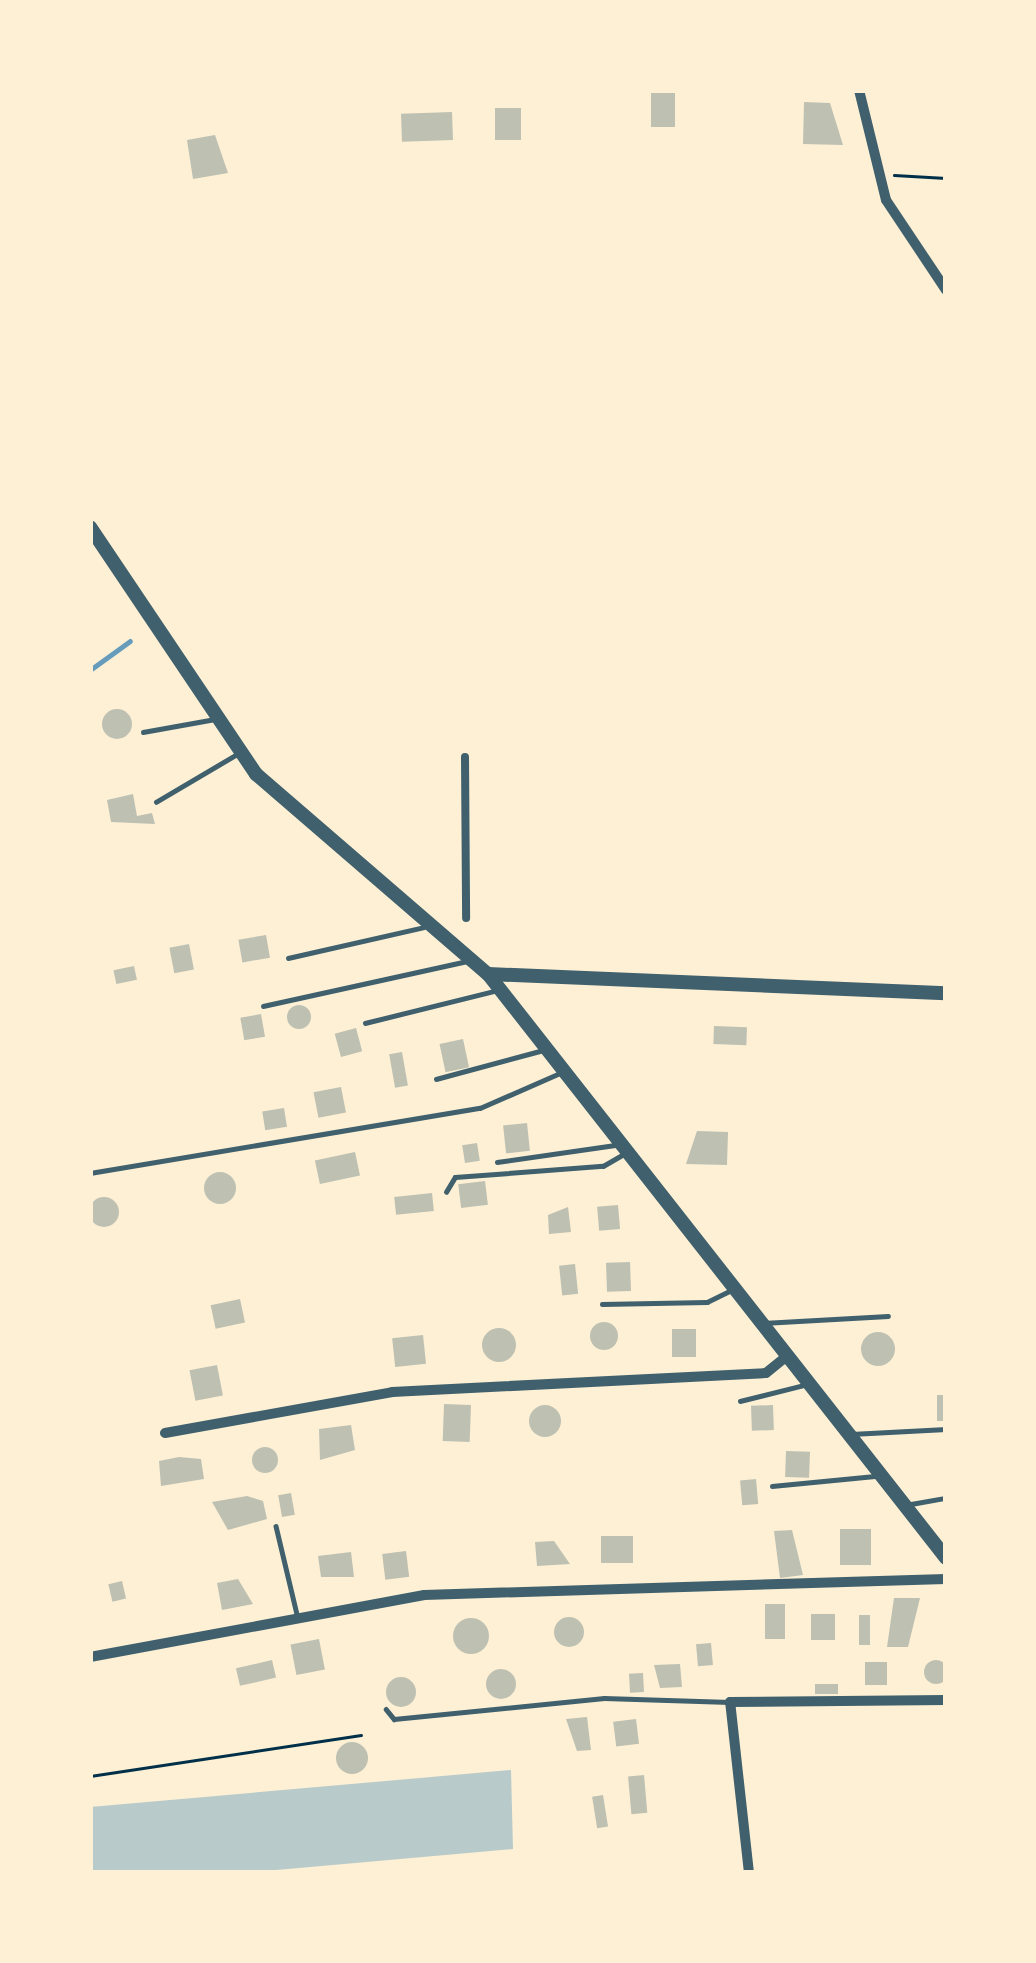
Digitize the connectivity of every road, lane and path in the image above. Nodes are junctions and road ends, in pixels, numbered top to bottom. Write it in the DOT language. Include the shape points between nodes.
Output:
graph roads {
  1 [pos="859,90"];
  2 [pos="879,174"];
  3 [pos="946,178"];
  4 [pos="946,290"];
  5 [pos="90,527"];
  6 [pos="215,719"];
  7 [pos="143,732"];
  8 [pos="239,753"];
  9 [pos="465,757"];
  10 [pos="157,802"];
  11 [pos="431,918"];
  12 [pos="466,918"];
  13 [pos="472,957"];
  14 [pos="288,958"];
  15 [pos="488,974"];
  16 [pos="499,988"];
  17 [pos="946,993"];
  18 [pos="263,1006"];
  19 [pos="365,1023"];
  20 [pos="545,1047"];
  21 [pos="563,1070"];
  22 [pos="436,1079"];
  23 [pos="623,1146"];
  24 [pos="497,1162"];
  25 [pos="90,1173"];
  26 [pos="446,1192"];
  27 [pos="734,1288"];
  28 [pos="602,1304"];
  29 [pos="888,1316"];
  30 [pos="763,1324"];
  31 [pos="788,1355"];
  32 [pos="808,1382"];
  33 [pos="740,1401"];
  34 [pos="946,1429"];
  35 [pos="165,1433"];
  36 [pos="850,1434"];
  37 [pos="880,1473"];
  38 [pos="772,1486"];
  39 [pos="946,1498"];
  40 [pos="906,1507"];
  41 [pos="277,1526"];
  42 [pos="946,1558"];
  43 [pos="946,1579"];
  44 [pos="298,1618"];
  45 [pos="90,1657"];
  46 [pos="946,1700"];
  47 [pos="730,1702"];
  48 [pos="386,1709"];
  49 [pos="361,1735"];
  50 [pos="90,1776"];
  51 [pos="749,1873"];
  1 -- 2 [label="street"];
  2 -- 3 [label="path"];
  2 -- 4 [label="street" via="895,219"];
  5 -- 6 [label="street"];
  6 -- 7 [label="lane"];
  6 -- 8 [label="street"];
  8 -- 10 [label="lane"];
  8 -- 11 [label="street"];
  9 -- 12 [label="street"];
  11 -- 13 [label="street"];
  11 -- 14 [label="lane" via="419,932"];
  13 -- 15 [label="street"];
  13 -- 18 [label="lane" via="435,975"];
  15 -- 16 [label="street"];
  15 -- 17 [label="street"];
  16 -- 19 [label="lane"];
  16 -- 20 [label="street"];
  20 -- 21 [label="street"];
  20 -- 22 [label="lane"];
  21 -- 23 [label="street"];
  21 -- 25 [label="lane" via="538,1091 480,1108"];
  23 -- 24 [label="lane" via="596,1156"];
  23 -- 26 [label="lane" via="603,1166 455,1178"];
  23 -- 27 [label="street"];
  27 -- 28 [label="lane" via="707,1303"];
  27 -- 30 [label="street"];
  29 -- 30 [label="lane"];
  30 -- 31 [label="street"];
  31 -- 32 [label="street"];
  31 -- 35 [label="street" via="766,1373 411,1390"];
  32 -- 33 [label="lane" via="781,1399"];
  32 -- 36 [label="street"];
  34 -- 36 [label="lane"];
  36 -- 37 [label="street"];
  37 -- 38 [label="lane" via="848,1485"];
  37 -- 40 [label="street"];
  39 -- 40 [label="lane"];
  40 -- 42 [label="street"];
  41 -- 44 [label="lane"];
  43 -- 44 [label="street" via="503,1589"];
  44 -- 45 [label="street"];
  46 -- 47 [label="street"];
  47 -- 48 [label="lane" via="604,1698 394,1719"];
  47 -- 51 [label="street"];
  49 -- 50 [label="path"];
}
